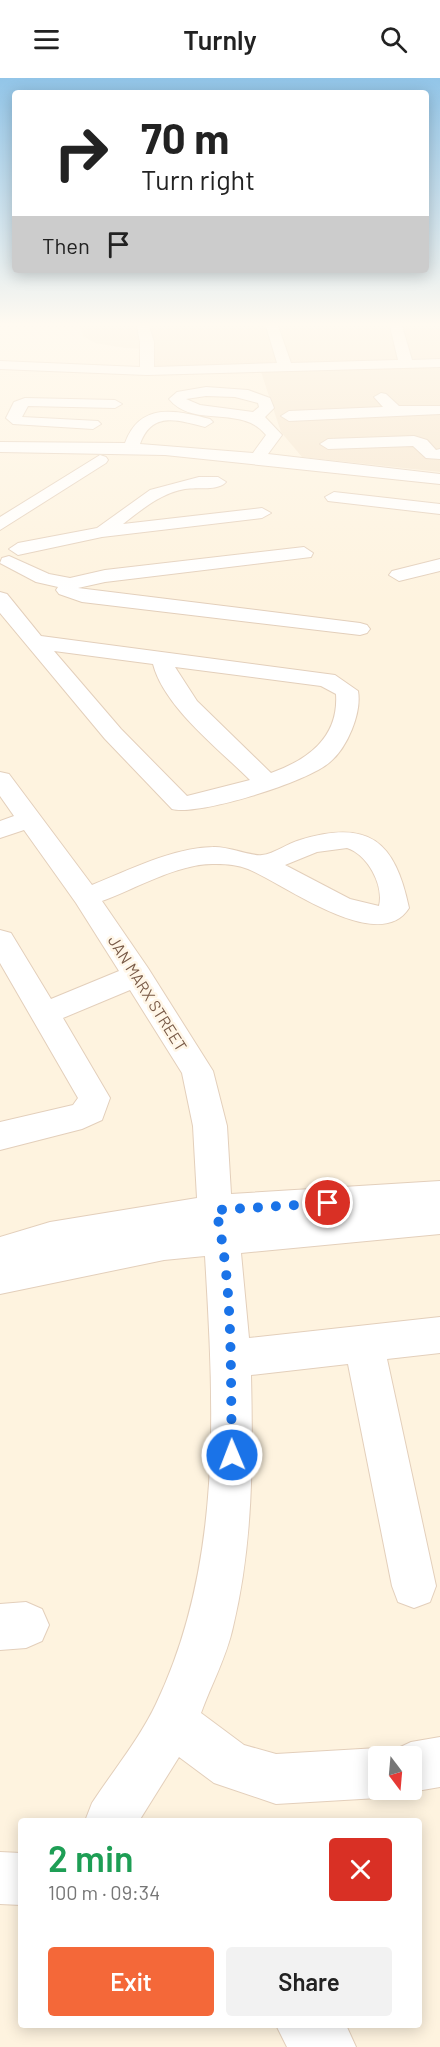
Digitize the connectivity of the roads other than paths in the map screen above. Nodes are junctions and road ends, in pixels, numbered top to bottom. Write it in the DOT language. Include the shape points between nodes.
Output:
graph roads {
  1 [pos="14,418"];
  2 [pos="257,418"];
  3 [pos="357,418"];
  4 [pos="93,424"];
  5 [pos="112,425"];
  6 [pos="219,441"];
  7 [pos="372,441"];
  8 [pos="328,444"];
  9 [pos="84,445"];
  10 [pos="0,447"];
  11 [pos="131,447"];
  12 [pos="430,455"];
  13 [pos="258,457"];
  14 [pos="100,460"];
  15 [pos="440,479"];
  16 [pos="218,482"];
  17 [pos="334,497"];
  18 [pos="10,500"];
  19 [pos="366,500"];
  20 [pos="40,501"];
  21 [pos="440,509"];
  22 [pos="262,513"];
  23 [pos="383,520"];
  24 [pos="0,525"];
  25 [pos="102,532"];
  26 [pos="304,553"];
  27 [pos="9,556"];
  28 [pos="426,563"];
  29 [pos="399,575"];
  30 [pos="63,582"];
  31 [pos="0,596"];
  32 [pos="360,629"];
  33 [pos="36,642"];
  34 [pos="162,659"];
  35 [pos="0,779"];
  36 [pos="265,781"];
  37 [pos="31,819"];
  38 [pos="0,830"];
  39 [pos="262,866"];
  40 [pos="87,897"];
  41 [pos="0,940"];
  42 [pos="138,975"];
  43 [pos="44,1014"];
  44 [pos="0,1136"];
  45 [pos="440,1196"];
  46 [pos="440,1219"];
  47 [pos="219,1223"];
  48 [pos="0,1253"];
  49 [pos="0,1277"];
  50 [pos="440,1335"];
  51 [pos="364,1344"];
  52 [pos="231,1359"];
  53 [pos="414,1586"];
  54 [pos="174,1722"];
  55 [pos="440,1762"];
  56 [pos="422,1765"];
  57 [pos="368,1774"];
  58 [pos="112,1818"];
  59 [pos="0,1878"];
  60 [pos="18,1879"];
  61 [pos="307,2028"];
  62 [pos="328,2047"];
  1 -- 4 [label="street"];
  2 -- 13 [label="street" via="274,435"];
  3 -- 7 [label="street"];
  4 -- 5 [label="street"];
  4 -- 9 [label="street"];
  6 -- 11 [label="street"];
  6 -- 11 [label="street" via="200,421 151,419 139,428"];
  6 -- 13 [label="street"];
  7 -- 8 [label="street"];
  7 -- 12 [label="street" via="418,442"];
  9 -- 10 [label="street"];
  9 -- 11 [label="street"];
  13 -- 15 [label="street"];
  14 -- 20 [label="street"];
  16 -- 25 [label="street" via="176,484 144,500"];
  17 -- 19 [label="street"];
  18 -- 20 [label="street"];
  19 -- 21 [label="street"];
  19 -- 23 [label="street"];
  20 -- 24 [label="street"];
  22 -- 25 [label="street"];
  25 -- 27 [label="street"];
  26 -- 30 [label="street"];
  27 -- 30 [label="street" via="43,578"];
  28 -- 29 [label="street"];
  30 -- 32 [label="street" via="72,594 103,600"];
  31 -- 33 [label="street"];
  33 -- 34 [label="street"];
  33 -- 36 [label="street" via="176,802 189,804"];
  34 -- 36 [label="street" via="165,674 188,704"];
  34 -- 36 [label="street" via="327,680 346,691 346,714 323,757 305,769"];
  35 -- 37 [label="street, JAN MARX STREET"];
  37 -- 38 [label="street"];
  37 -- 40 [label="street, JAN MARX STREET"];
  39 -- 40 [label="street" via="211,855"];
  40 -- 42 [label="street, JAN MARX STREET"];
  41 -- 43 [label="street"];
  42 -- 43 [label="street"];
  42 -- 47 [label="street, JAN MARX STREET" via="197,1071 203,1089"];
  43 -- 44 [label="street" via="94,1098 93,1105 82,1116 65,1122"];
  45 -- 47 [label="street"];
  46 -- 47 [label="street"];
  47 -- 48 [label="street" via="50,1238"];
  47 -- 49 [label="street" via="153,1246"];
  47 -- 52 [label="street, JAN MARX STREET"];
  50 -- 51 [label="street"];
  51 -- 52 [label="street"];
  51 -- 53 [label="street"];
  52 -- 54 [label="street, JAN MARX STREET" via="232,1455 227,1541 210,1629"];
  54 -- 57 [label="street" via="231,1766 276,1779"];
  54 -- 58 [label="street, JAN MARX STREET"];
  55 -- 56 [label="street"];
  59 -- 60 [label="street"];
  61 -- 62 [label="street"];
}
